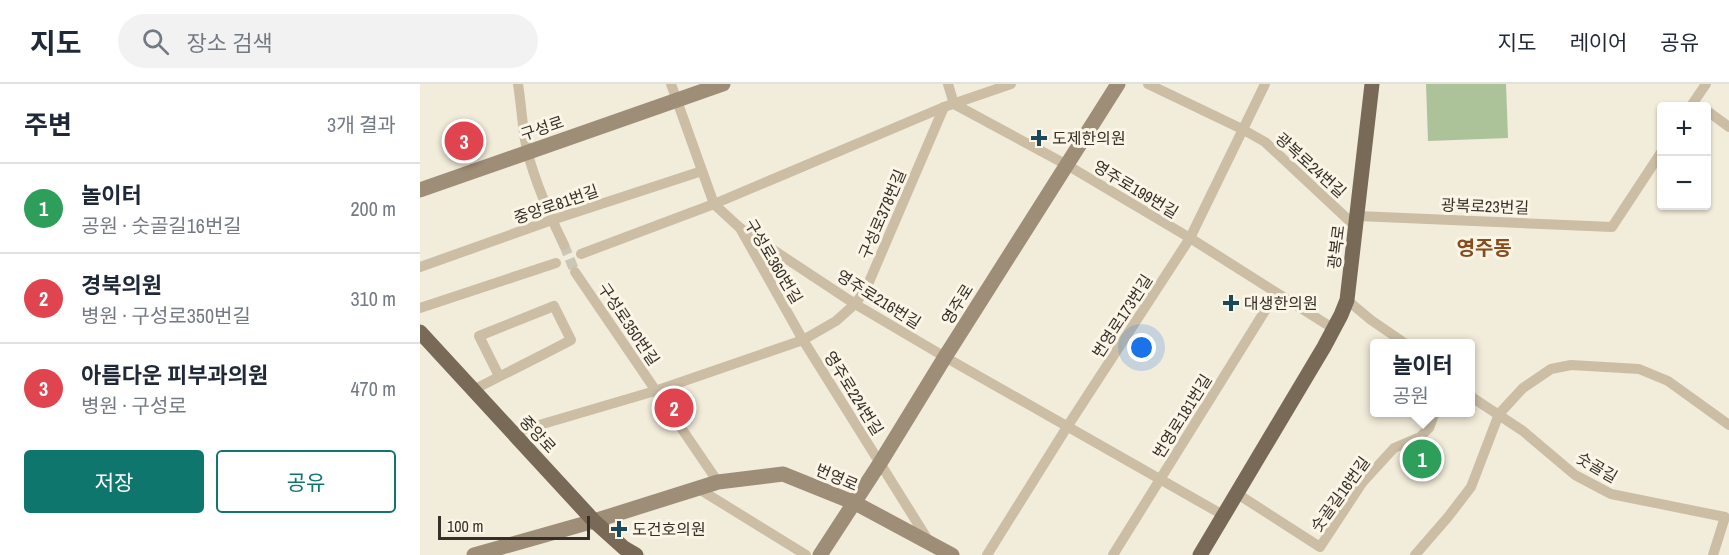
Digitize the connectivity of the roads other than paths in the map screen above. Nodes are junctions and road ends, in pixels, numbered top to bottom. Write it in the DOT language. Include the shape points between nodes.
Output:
graph roads {
  1 [pos="518,84"];
  2 [pos="671,84"];
  3 [pos="723,84"];
  4 [pos="948,84"];
  5 [pos="1011,84"];
  6 [pos="1118,84"];
  7 [pos="1148,84"];
  8 [pos="1265,84"];
  9 [pos="1372,84"];
  10 [pos="1706,84"];
  11 [pos="676,100"];
  12 [pos="1697,102"];
  13 [pos="949,105"];
  14 [pos="1711,113"];
  15 [pos="1729,127"];
  16 [pos="1242,129"];
  17 [pos="528,152"];
  18 [pos="1659,156"];
  19 [pos="1067,165"];
  20 [pos="702,171"];
  21 [pos="420,190"];
  22 [pos="714,204"];
  23 [pos="552,220"];
  24 [pos="1357,222"];
  25 [pos="740,228"];
  26 [pos="1190,238"];
  27 [pos="564,245"];
  28 [pos="581,254"];
  29 [pos="556,262"];
  30 [pos="420,267"];
  31 [pos="575,272"];
  32 [pos="1276,293"];
  33 [pos="1347,300"];
  34 [pos="855,304"];
  35 [pos="420,308"];
  36 [pos="1334,329"];
  37 [pos="420,332"];
  38 [pos="1399,339"];
  39 [pos="803,340"];
  40 [pos="945,357"];
  41 [pos="499,376"];
  42 [pos="473,390"];
  43 [pos="655,391"];
  44 [pos="1475,399"];
  45 [pos="1499,414"];
  46 [pos="1433,417"];
  47 [pos="1067,426"];
  48 [pos="1729,426"];
  49 [pos="512,433"];
  50 [pos="880,463"];
  51 [pos="1160,479"];
  52 [pos="718,482"];
  53 [pos="699,489"];
  54 [pos="1236,492"];
  55 [pos="855,503"];
  56 [pos="1223,515"];
  57 [pos="594,521"];
  58 [pos="930,543"];
  59 [pos="627,553"];
  60 [pos="474,555"];
  61 [pos="806,555"];
  62 [pos="820,555"];
  63 [pos="952,555"];
  64 [pos="987,555"];
  65 [pos="1113,555"];
  66 [pos="1200,555"];
  67 [pos="1415,555"];
  68 [pos="1713,555"];
  1 -- 17 [label="street"];
  2 -- 11 [label="street"];
  3 -- 11 [label="street, 구성로"];
  4 -- 13 [label="street"];
  5 -- 13 [label="street"];
  6 -- 19 [label="street, 영주로"];
  7 -- 16 [label="street, 광복로24번길"];
  8 -- 16 [label="street, 번영로173번길"];
  9 -- 24 [label="main road, 광복로"];
  10 -- 12 [label="street"];
  11 -- 17 [label="street, 구성로"];
  11 -- 20 [label="street, 구성로360번길"];
  13 -- 19 [label="street"];
  13 -- 22 [label="street"];
  13 -- 34 [label="street, 구성로378번길" via="866,289"];
  14 -- 15 [label="street"];
  16 -- 24 [label="street, 광복로24번길" via="1265,142"];
  16 -- 26 [label="street, 번영로173번길"];
  17 -- 21 [label="street, 구성로"];
  17 -- 23 [label="street"];
  18 -- 24 [label="street, 광복로23번길" via="1611,227"];
  19 -- 26 [label="street, 영주로199번길"];
  19 -- 40 [label="street, 영주로"];
  20 -- 22 [label="street, 구성로360번길"];
  20 -- 23 [label="street, 중앙로81번길"];
  22 -- 25 [label="street, 구성로360번길"];
  22 -- 28 [label="street"];
  23 -- 27 [label="street"];
  23 -- 30 [label="street, 중앙로81번길"];
  24 -- 33 [label="main road, 광복로"];
  25 -- 34 [label="street, 영주로216번길"];
  25 -- 39 [label="street, 구성로360번길"];
  26 -- 32 [label="street, 영주로199번길"];
  26 -- 47 [label="street, 번영로173번길"];
  29 -- 35 [label="street"];
  31 -- 43 [label="street, 구성로350번길"];
  32 -- 36 [label="street, 영주로199번길"];
  32 -- 51 [label="street, 번영로181번길"];
  33 -- 36 [label="main road, 광복로"];
  33 -- 38 [label="street"];
  34 -- 39 [label="street, 구성로378번길" via="836,321"];
  34 -- 40 [label="street, 영주로216번길"];
  36 -- 54 [label="main road, 광복로"];
  37 -- 42 [label="main road, 중앙로"];
  39 -- 43 [label="street, 구성로378번길"];
  39 -- 50 [label="street, 영주로224번길"];
  40 -- 47 [label="street, 영주로216번길"];
  40 -- 50 [label="street, 영주로"];
  41 -- 41 [label="street" via="572,340 554,306 479,336"];
  41 -- 42 [label="street"];
  42 -- 49 [label="main road, 중앙로"];
  43 -- 49 [label="street, 구성로378번길"];
  43 -- 52 [label="street, 구성로350번길"];
  44 -- 45 [label="street, 숫골길"];
  45 -- 48 [label="street" via="1523,388 1551,369 1571,365 1639,369 1668,381"];
  45 -- 67 [label="street" via="1471,487"];
  45 -- 68 [label="street, 숫골길" via="1575,475 1611,494 1725,517"];
  46 -- 54 [label="street, 숫골길16번길" via="1420,437 1394,448 1362,483 1320,547"];
  47 -- 51 [label="street, 영주로216번길"];
  47 -- 64 [label="street, 번영로173번길"];
  49 -- 57 [label="main road, 중앙로"];
  50 -- 55 [label="street, 영주로"];
  50 -- 58 [label="street"];
  51 -- 56 [label="street, 영주로216번길"];
  51 -- 65 [label="street, 번영로181번길"];
  52 -- 53 [label="street, 번영로"];
  52 -- 55 [label="street, 번영로" via="783,474"];
  53 -- 57 [label="street, 번영로"];
  53 -- 61 [label="street"];
  54 -- 56 [label="main road, 광복로"];
  55 -- 58 [label="street, 번영로"];
  55 -- 62 [label="street, 영주로"];
  56 -- 66 [label="main road, 광복로"];
  57 -- 59 [label="main road, 중앙로"];
  57 -- 60 [label="street, 번영로"];
  58 -- 63 [label="street, 번영로"];
}
